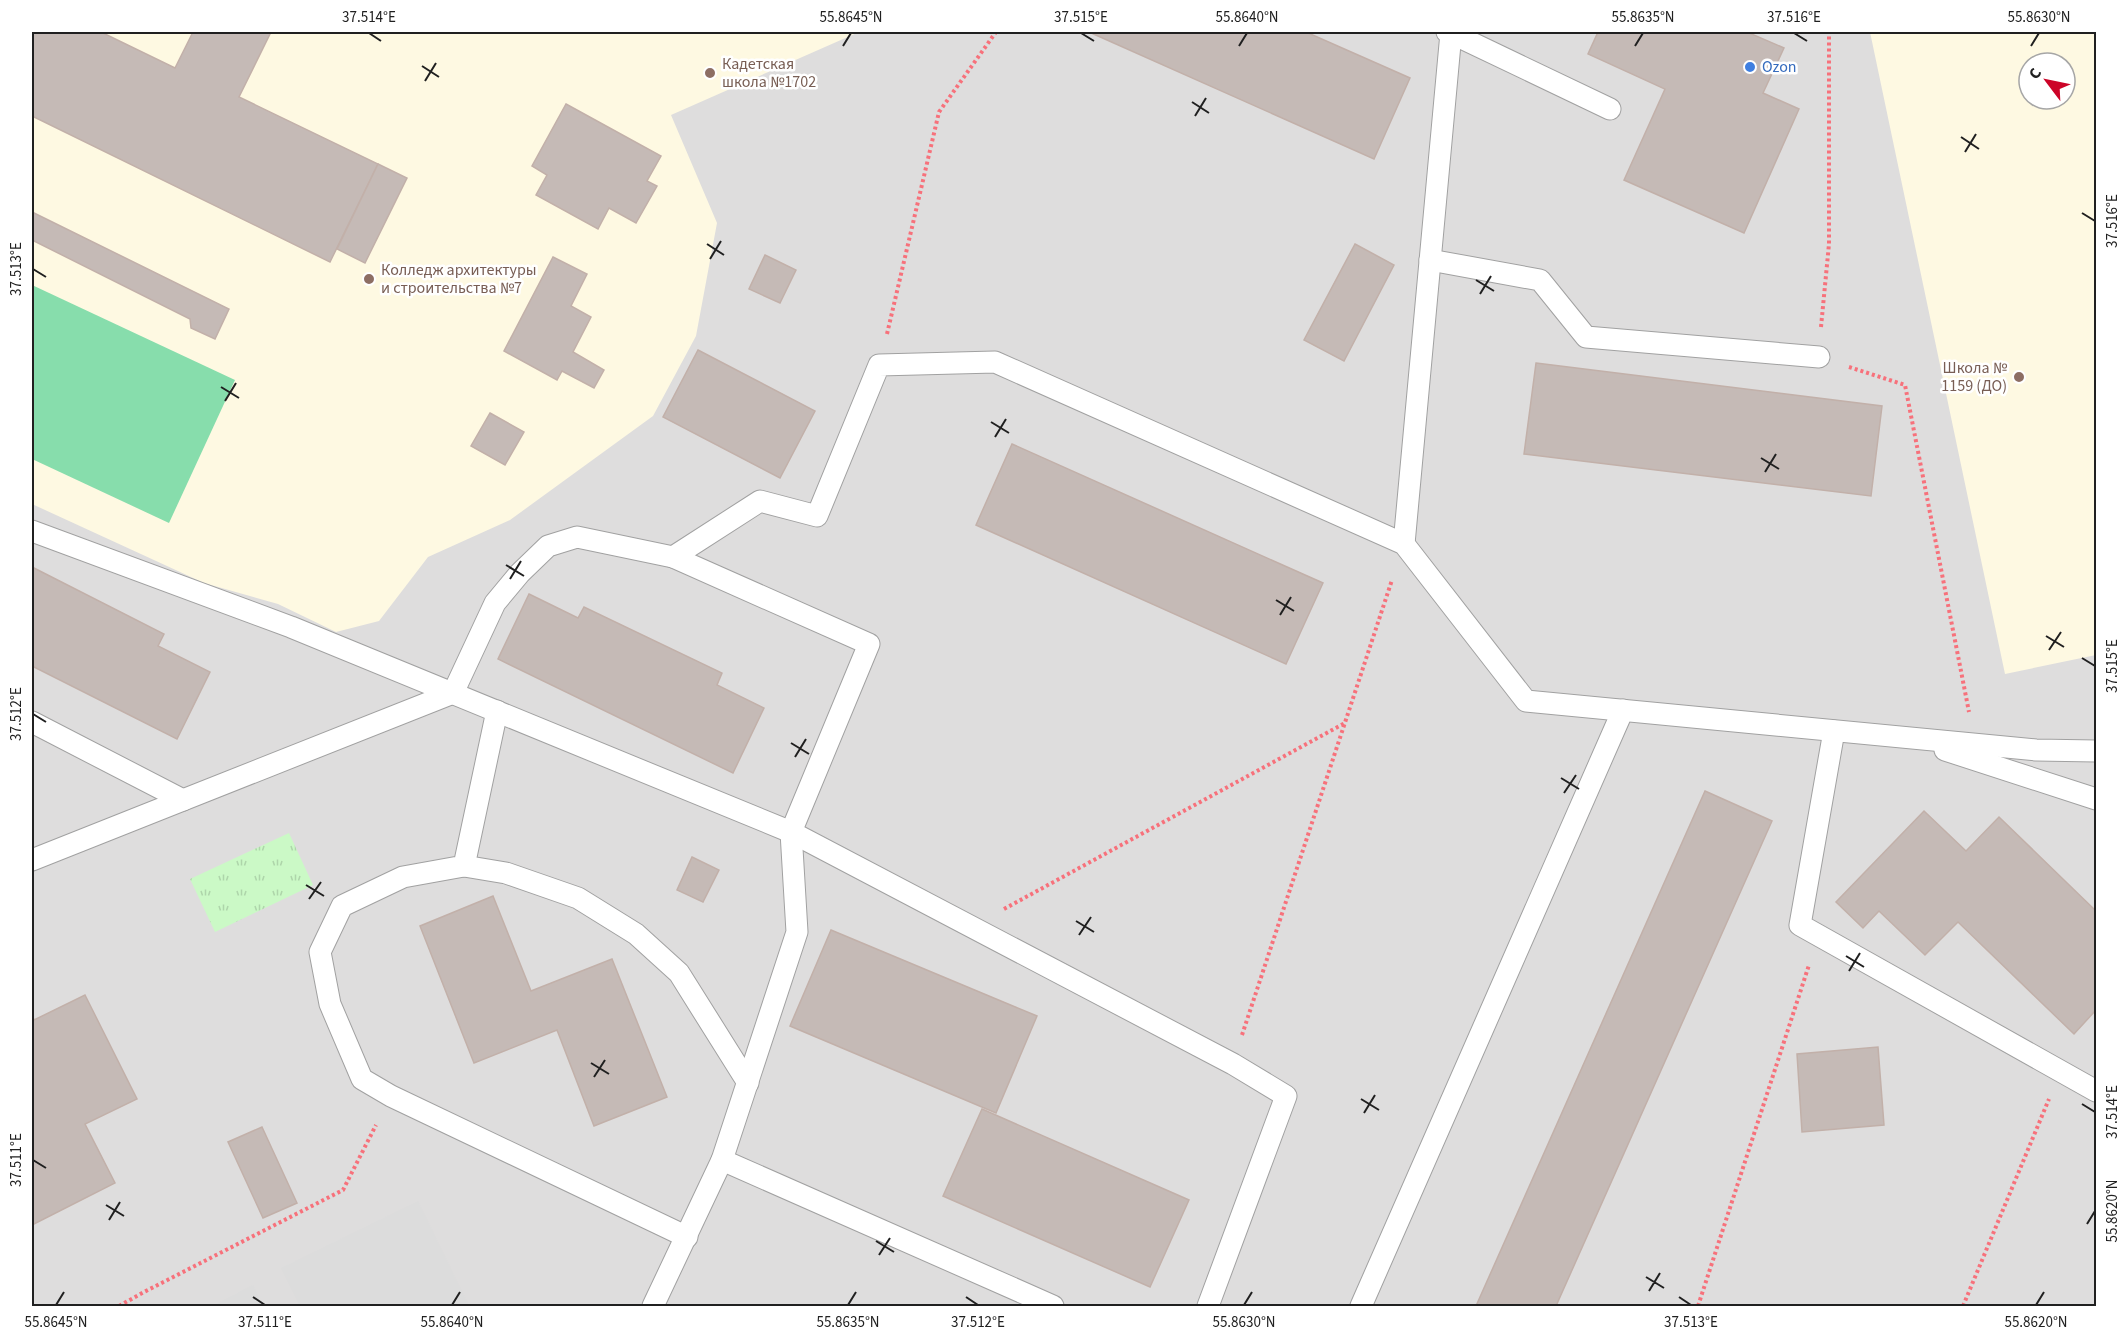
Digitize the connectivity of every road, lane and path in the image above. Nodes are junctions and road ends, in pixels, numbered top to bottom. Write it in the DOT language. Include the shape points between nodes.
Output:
graph roads {
  1 [pos="996,32"];
  2 [pos="1449,32"];
  3 [pos="1829,32"];
  4 [pos="1610,108"];
  5 [pos="1430,260"];
  6 [pos="1819,357"];
  7 [pos="879,365"];
  8 [pos="32,531"];
  9 [pos="1404,544"];
  10 [pos="673,557"];
  11 [pos="453,693"];
  12 [pos="1623,710"];
  13 [pos="498,711"];
  14 [pos="32,722"];
  15 [pos="1345,722"];
  16 [pos="1834,731"];
  17 [pos="1907,737"];
  18 [pos="1976,744"];
  19 [pos="2097,751"];
  20 [pos="2097,799"];
  21 [pos="183,800"];
  22 [pos="791,832"];
  23 [pos="32,860"];
  24 [pos="464,866"];
  25 [pos="971,927"];
  26 [pos="1818,935"];
  27 [pos="1233,1064"];
  28 [pos="2061,1071"];
  29 [pos="748,1083"];
  30 [pos="2097,1091"];
  31 [pos="391,1096"];
  32 [pos="722,1160"];
  33 [pos="687,1237"];
  34 [pos="119,1306"];
  35 [pos="653,1306"];
  36 [pos="1053,1306"];
  37 [pos="1208,1306"];
  38 [pos="1361,1306"];
  39 [pos="1698,1306"];
  40 [pos="1963,1306"];
  1 -- 7 [label="path" via="939,112"];
  2 -- 4 [label="lane"];
  2 -- 5 [label="lane"];
  3 -- 6 [label="path" via="1829,244"];
  5 -- 6 [label="lane" via="1540,280 1586,337"];
  5 -- 9 [label="lane"];
  6 -- 18 [label="path" via="1905,385"];
  7 -- 9 [label="lane" via="995,362"];
  7 -- 10 [label="lane" via="817,516 760,501"];
  8 -- 11 [label="lane" via="291,627"];
  9 -- 12 [label="lane" via="1526,701"];
  9 -- 15 [label="path"];
  10 -- 11 [label="lane" via="576,537 548,546 495,603"];
  10 -- 22 [label="lane" via="869,644"];
  11 -- 13 [label="lane"];
  11 -- 21 [label="lane"];
  12 -- 16 [label="lane"];
  12 -- 38 [label="lane"];
  13 -- 22 [label="lane"];
  13 -- 24 [label="lane"];
  14 -- 21 [label="lane"];
  15 -- 25 [label="path"];
  15 -- 27 [label="path"];
  16 -- 17 [label="lane"];
  16 -- 26 [label="lane" via="1800,925"];
  17 -- 18 [label="lane"];
  17 -- 20 [label="lane"];
  18 -- 19 [label="lane"];
  21 -- 23 [label="lane"];
  22 -- 25 [label="lane"];
  22 -- 29 [label="lane" via="797,932"];
  24 -- 29 [label="lane" via="506,873 578,898 636,934 679,973"];
  24 -- 31 [label="lane" via="403,877 342,906 320,952 330,1004 362,1079"];
  25 -- 27 [label="lane"];
  26 -- 28 [label="lane"];
  26 -- 39 [label="path"];
  27 -- 37 [label="lane" via="1286,1096"];
  28 -- 30 [label="lane"];
  28 -- 40 [label="path"];
  29 -- 32 [label="lane"];
  31 -- 33 [label="lane"];
  31 -- 34 [label="path" via="343,1190"];
  32 -- 33 [label="lane"];
  32 -- 36 [label="lane"];
  33 -- 35 [label="lane"];
}
